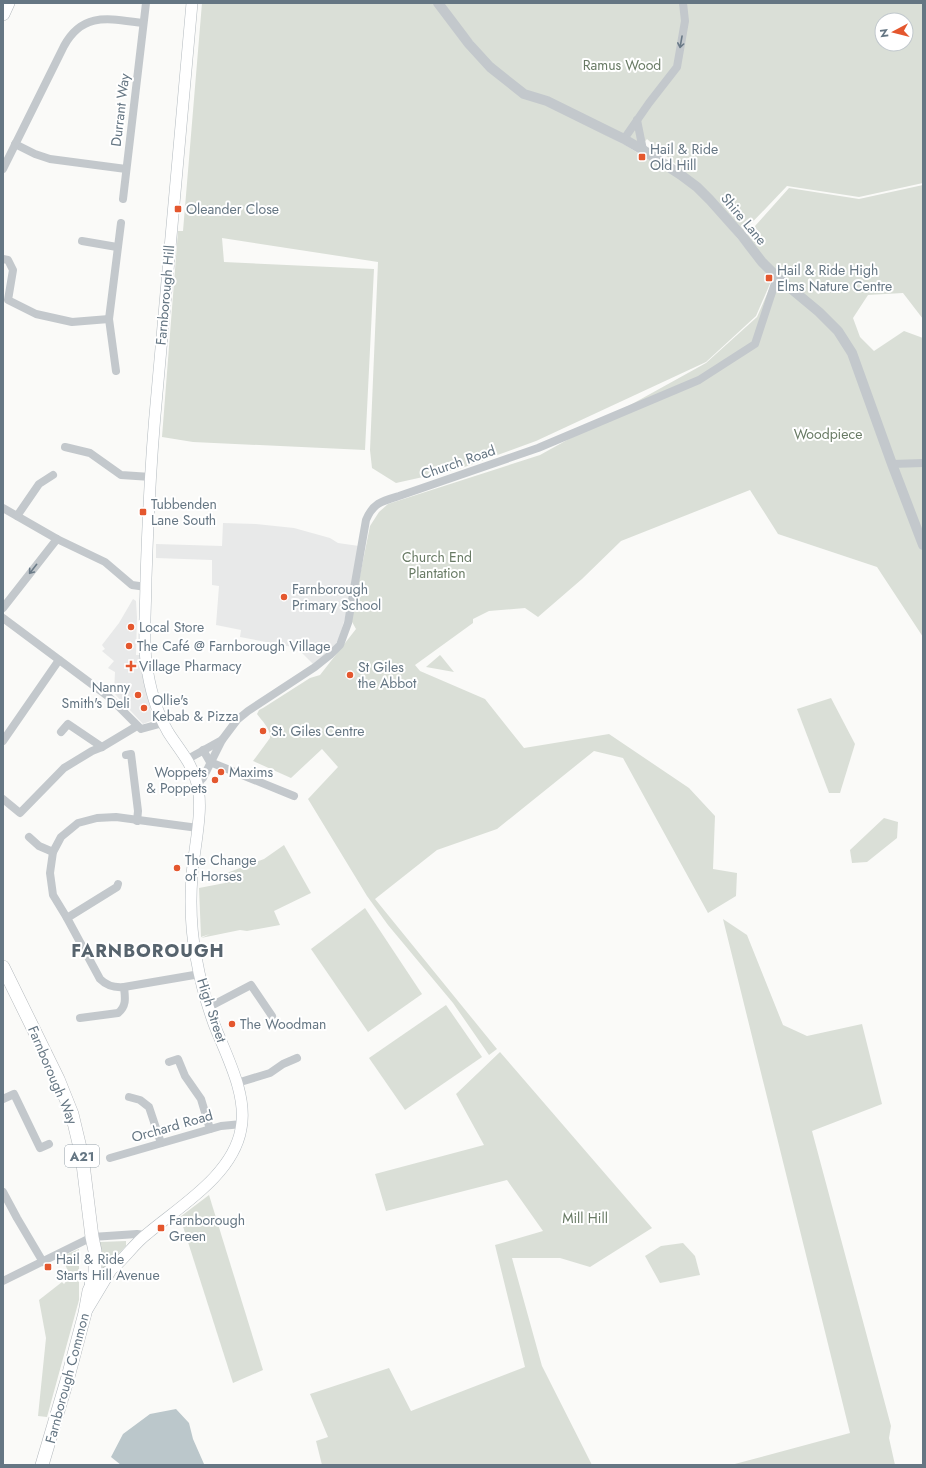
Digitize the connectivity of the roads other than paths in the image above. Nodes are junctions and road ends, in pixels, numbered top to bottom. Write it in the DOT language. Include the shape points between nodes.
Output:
graph roads {
  1 [pos="8,3"];
  2 [pos="146,3"];
  3 [pos="192,3"];
  4 [pos="438,3"];
  5 [pos="683,3"];
  6 [pos="3,14"];
  7 [pos="143,23"];
  8 [pos="637,120"];
  9 [pos="624,139"];
  10 [pos="15,144"];
  11 [pos="643,150"];
  12 [pos="3,169"];
  13 [pos="126,169"];
  14 [pos="123,199"];
  15 [pos="121,223"];
  16 [pos="82,241"];
  17 [pos="117,247"];
  18 [pos="3,259"];
  19 [pos="777,278"];
  20 [pos="5,300"];
  21 [pos="109,319"];
  22 [pos="116,371"];
  23 [pos="65,447"];
  24 [pos="923,463"];
  25 [pos="892,464"];
  26 [pos="53,475"];
  27 [pos="151,477"];
  28 [pos="3,508"];
  29 [pos="17,516"];
  30 [pos="57,539"];
  31 [pos="923,545"];
  32 [pos="146,587"];
  33 [pos="3,608"];
  34 [pos="3,618"];
  35 [pos="59,660"];
  36 [pos="163,723"];
  37 [pos="137,726"];
  38 [pos="61,732"];
  39 [pos="222,740"];
  40 [pos="3,741"];
  41 [pos="102,747"];
  42 [pos="203,750"];
  43 [pos="126,755"];
  44 [pos="186,760"];
  45 [pos="210,762"];
  46 [pos="198,784"];
  47 [pos="294,796"];
  48 [pos="3,800"];
  49 [pos="137,821"];
  50 [pos="198,828"];
  51 [pos="29,837"];
  52 [pos="53,852"];
  53 [pos="118,884"];
  54 [pos="67,918"];
  55 [pos="3,967"];
  56 [pos="200,974"];
  57 [pos="124,987"];
  58 [pos="208,1007"];
  59 [pos="272,1016"];
  60 [pos="80,1018"];
  61 [pos="297,1058"];
  62 [pos="169,1062"];
  63 [pos="237,1084"];
  64 [pos="129,1097"];
  65 [pos="3,1099"];
  66 [pos="242,1124"];
  67 [pos="210,1129"];
  68 [pos="162,1143"];
  69 [pos="49,1144"];
  70 [pos="110,1158"];
  71 [pos="3,1192"];
  72 [pos="145,1236"];
  73 [pos="92,1237"];
  74 [pos="43,1262"];
  75 [pos="113,1268"];
  76 [pos="3,1281"];
  77 [pos="91,1284"];
  78 [pos="85,1313"];
  79 [pos="42,1465"];
  1 -- 6 [label="highway"];
  2 -- 7 [label="street, Durrant Way"];
  3 -- 27 [label="main road, Farnborough Hill" via="151,450"];
  4 -- 9 [label="street, Shire Lane" via="490,67 524,94 547,101"];
  5 -- 8 [label="street, one-way" via="685,21 677,67"];
  7 -- 10 [label="street" via="100,19 77,28 64,46"];
  7 -- 13 [label="street, Durrant Way"];
  8 -- 9 [label="street"];
  8 -- 11 [label="street"];
  9 -- 11 [label="street, Shire Lane"];
  10 -- 12 [label="street"];
  10 -- 13 [label="street" via="50,159"];
  11 -- 19 [label="street, Shire Lane" via="681,175 710,200"];
  13 -- 14 [label="street, Durrant Way"];
  15 -- 17 [label="street"];
  16 -- 17 [label="street"];
  17 -- 21 [label="street"];
  18 -- 20 [label="street" via="8,260 13,270"];
  19 -- 25 [label="street, Shire Lane" via="838,331 852,353"];
  19 -- 39 [label="street, Church Road" via="754,344 699,380 538,448 382,500 370,510 366,520 348,623 340,645 315,667 248,711 237,720"];
  20 -- 21 [label="street" via="36,314 72,322"];
  21 -- 22 [label="street"];
  23 -- 27 [label="street" via="90,454 121,475"];
  24 -- 25 [label="street"];
  25 -- 31 [label="street, Shire Lane"];
  26 -- 29 [label="street" via="39,484"];
  27 -- 32 [label="main road, Farnborough Hill"];
  28 -- 29 [label="street"];
  29 -- 30 [label="street"];
  30 -- 32 [label="street" via="105,562 132,585"];
  30 -- 33 [label="street, one-way"];
  32 -- 36 [label="main road, High Street" via="146,663 154,699"];
  34 -- 35 [label="street"];
  35 -- 37 [label="street" via="109,697"];
  35 -- 40 [label="street"];
  36 -- 37 [label="street" via="144,729"];
  36 -- 44 [label="main road, High Street"];
  37 -- 41 [label="street"];
  38 -- 41 [label="street" via="68,724"];
  39 -- 42 [label="street, Church Road"];
  39 -- 45 [label="street, Church Road"];
  41 -- 48 [label="street" via="64,768 20,813"];
  42 -- 44 [label="street, Church Road"];
  42 -- 45 [label="street"];
  43 -- 49 [label="street" via="131,754"];
  44 -- 46 [label="main road, High Street"];
  45 -- 46 [label="street, Church Road"];
  45 -- 47 [label="street"];
  46 -- 50 [label="main road, High Street"];
  49 -- 50 [label="street"];
  49 -- 52 [label="street" via="116,817 78,823 61,837"];
  50 -- 56 [label="main road, High Street" via="192,887 194,945"];
  51 -- 52 [label="street" via="39,846"];
  52 -- 54 [label="street" via="50,873 53,895"];
  53 -- 54 [label="street"];
  54 -- 57 [label="street" via="100,979 111,986"];
  55 -- 73 [label="highway, Farnborough Way / A21" via="58,1079 72,1114 83,1162"];
  56 -- 57 [label="street"];
  56 -- 58 [label="main road, High Street"];
  57 -- 60 [label="street" via="124,1006 118,1013"];
  58 -- 59 [label="street" via="251,986"];
  58 -- 63 [label="main road, High Street"];
  61 -- 63 [label="street" via="270,1073"];
  62 -- 67 [label="street" via="178,1059 185,1076 200,1099"];
  63 -- 66 [label="main road, High Street"];
  64 -- 68 [label="street" via="149,1106"];
  65 -- 69 [label="street" via="14,1094 40,1148"];
  66 -- 67 [label="street, Orchard Road"];
  66 -- 72 [label="main road, High Street" via="235,1148 213,1179"];
  67 -- 68 [label="street, Orchard Road"];
  68 -- 70 [label="street, Orchard Road"];
  71 -- 74 [label="street"];
  72 -- 73 [label="street" via="137,1234"];
  72 -- 75 [label="main road, High Street"];
  73 -- 74 [label="street"];
  73 -- 77 [label="highway, Farnborough Common / A21" via="95,1251"];
  74 -- 76 [label="street"];
  75 -- 77 [label="main road, High Street"];
  75 -- 78 [label="main road, High Street"];
  77 -- 78 [label="highway, Farnborough Common / A21"];
  78 -- 79 [label="highway, Farnborough Common / A21"];
}
